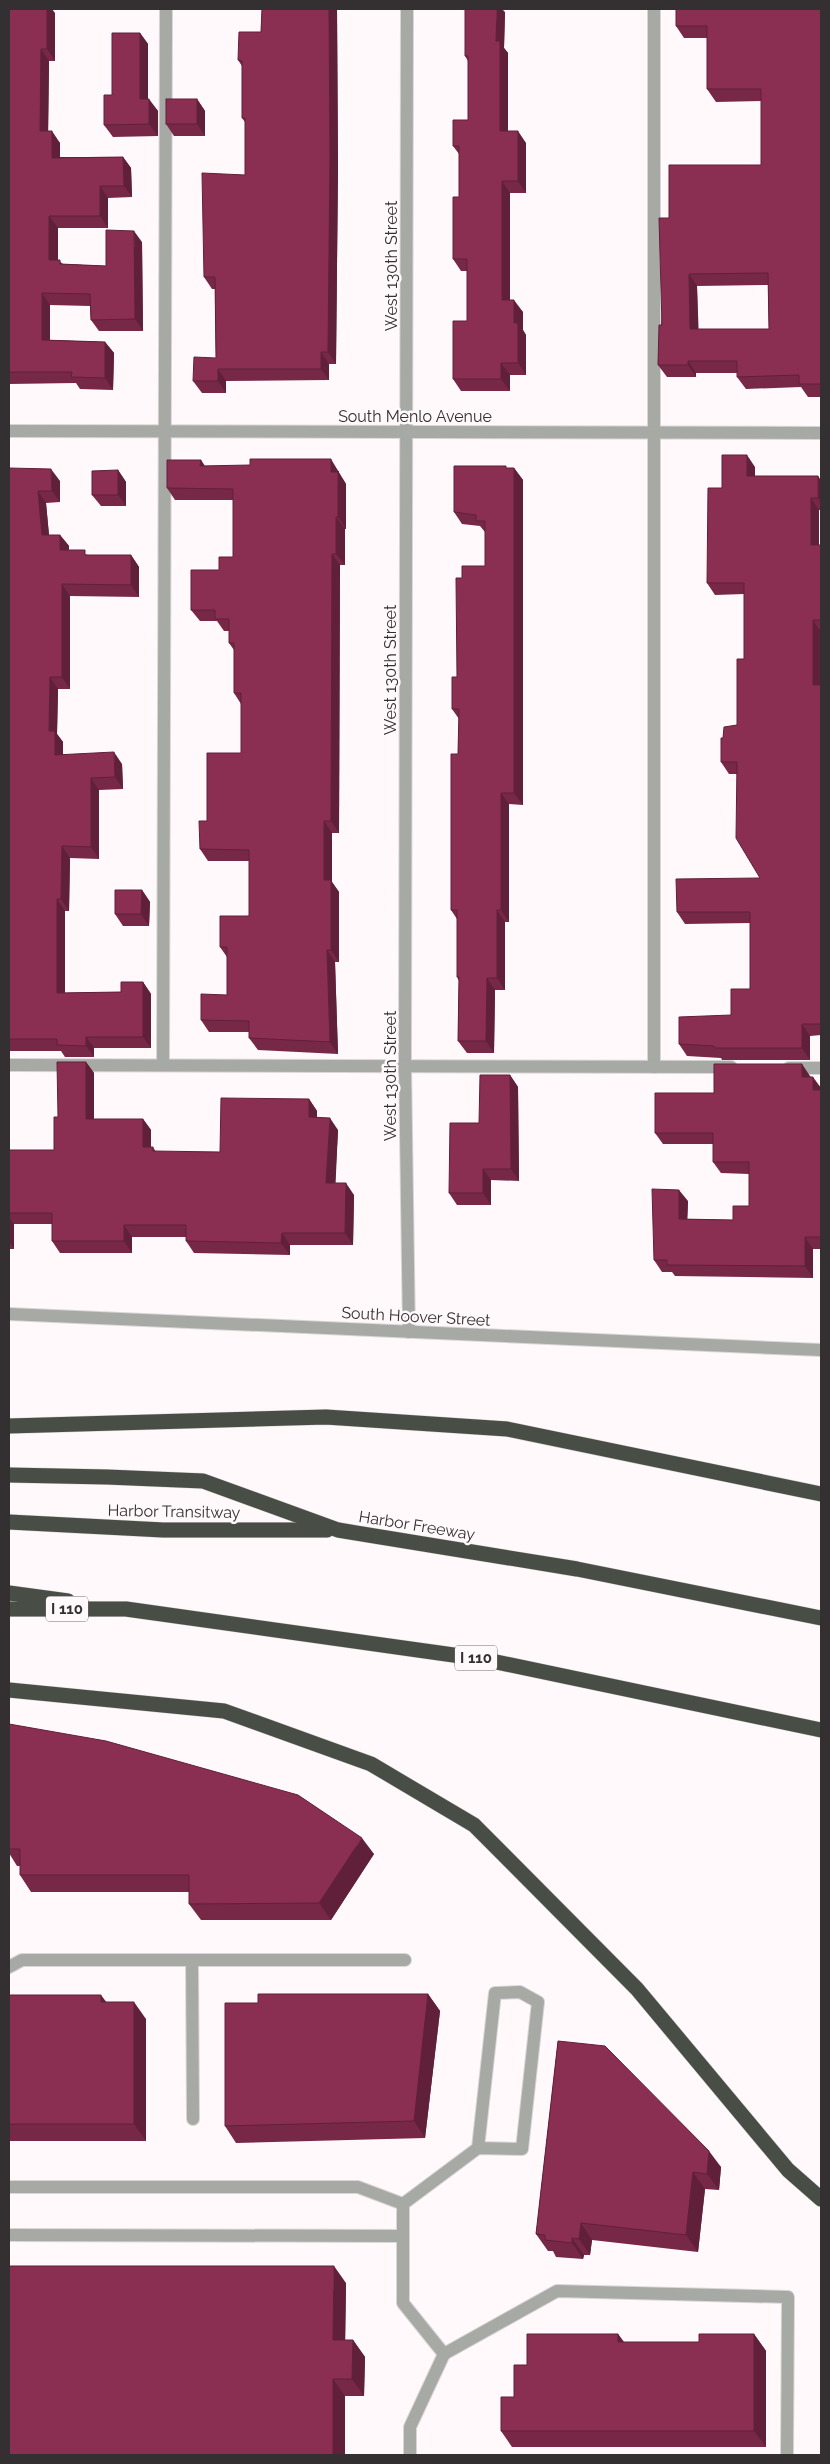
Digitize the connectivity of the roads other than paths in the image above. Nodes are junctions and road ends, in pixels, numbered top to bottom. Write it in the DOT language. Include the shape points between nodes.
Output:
graph roads {
  1 [pos="166,9"];
  2 [pos="407,9"];
  3 [pos="654,9"];
  4 [pos="9,430"];
  5 [pos="164,431"];
  6 [pos="407,433"];
  7 [pos="654,433"];
  8 [pos="821,433"];
  9 [pos="9,1065"];
  10 [pos="163,1065"];
  11 [pos="405,1065"];
  12 [pos="654,1067"];
  13 [pos="743,1068"];
  14 [pos="772,1068"];
  15 [pos="821,1068"];
  16 [pos="9,1314"];
  17 [pos="409,1332"];
  18 [pos="821,1350"];
  19 [pos="9,1426"];
  20 [pos="9,1475"];
  21 [pos="821,1494"];
  22 [pos="9,1522"];
  23 [pos="338,1530"];
  24 [pos="9,1593"];
  25 [pos="9,1609"];
  26 [pos="126,1610"];
  27 [pos="821,1618"];
  28 [pos="9,1690"];
  29 [pos="821,1730"];
  30 [pos="192,1960"];
  31 [pos="405,1960"];
  32 [pos="9,1967"];
  33 [pos="193,2119"];
  34 [pos="478,2148"];
  35 [pos="9,2187"];
  36 [pos="821,2198"];
  37 [pos="403,2204"];
  38 [pos="9,2235"];
  39 [pos="403,2236"];
  40 [pos="444,2354"];
  41 [pos="410,2455"];
  42 [pos="787,2455"];
  1 -- 5 [label="street"];
  2 -- 6 [label="street, West 130th Street"];
  3 -- 7 [label="street"];
  4 -- 5 [label="street, South Menlo Avenue"];
  5 -- 6 [label="street, South Menlo Avenue"];
  5 -- 10 [label="street"];
  6 -- 7 [label="street, South Menlo Avenue"];
  6 -- 11 [label="street, West 130th Street"];
  7 -- 8 [label="street, South Menlo Avenue"];
  7 -- 12 [label="street"];
  9 -- 10 [label="street"];
  10 -- 11 [label="street"];
  11 -- 12 [label="street"];
  11 -- 17 [label="street, West 130th Street"];
  12 -- 13 [label="street"];
  14 -- 15 [label="street"];
  16 -- 17 [label="street, South Hoover Street"];
  17 -- 18 [label="street, South Hoover Street"];
  19 -- 21 [label="highway" via="326,1417 507,1429"];
  20 -- 23 [label="highway, Harbor Freeway" via="204,1481"];
  22 -- 23 [label="highway, Harbor Transitway" via="163,1530"];
  23 -- 27 [label="highway, Harbor Freeway" via="577,1569"];
  24 -- 26 [label="highway"];
  25 -- 26 [label="highway, I 110"];
  26 -- 29 [label="highway, I 110" via="482,1659"];
  28 -- 36 [label="highway" via="224,1711 371,1764 474,1825 637,1989 788,2170"];
  30 -- 31 [label="street"];
  30 -- 32 [label="street" via="22,1960"];
  30 -- 33 [label="street"];
  34 -- 34 [label="street" via="522,2149 538,2002 520,1992 495,1993"];
  34 -- 37 [label="street"];
  35 -- 37 [label="street" via="358,2187"];
  37 -- 39 [label="street"];
  38 -- 39 [label="street"];
  39 -- 40 [label="street" via="403,2302"];
  40 -- 41 [label="street" via="410,2427"];
  40 -- 42 [label="street" via="557,2291 788,2297"];
}
